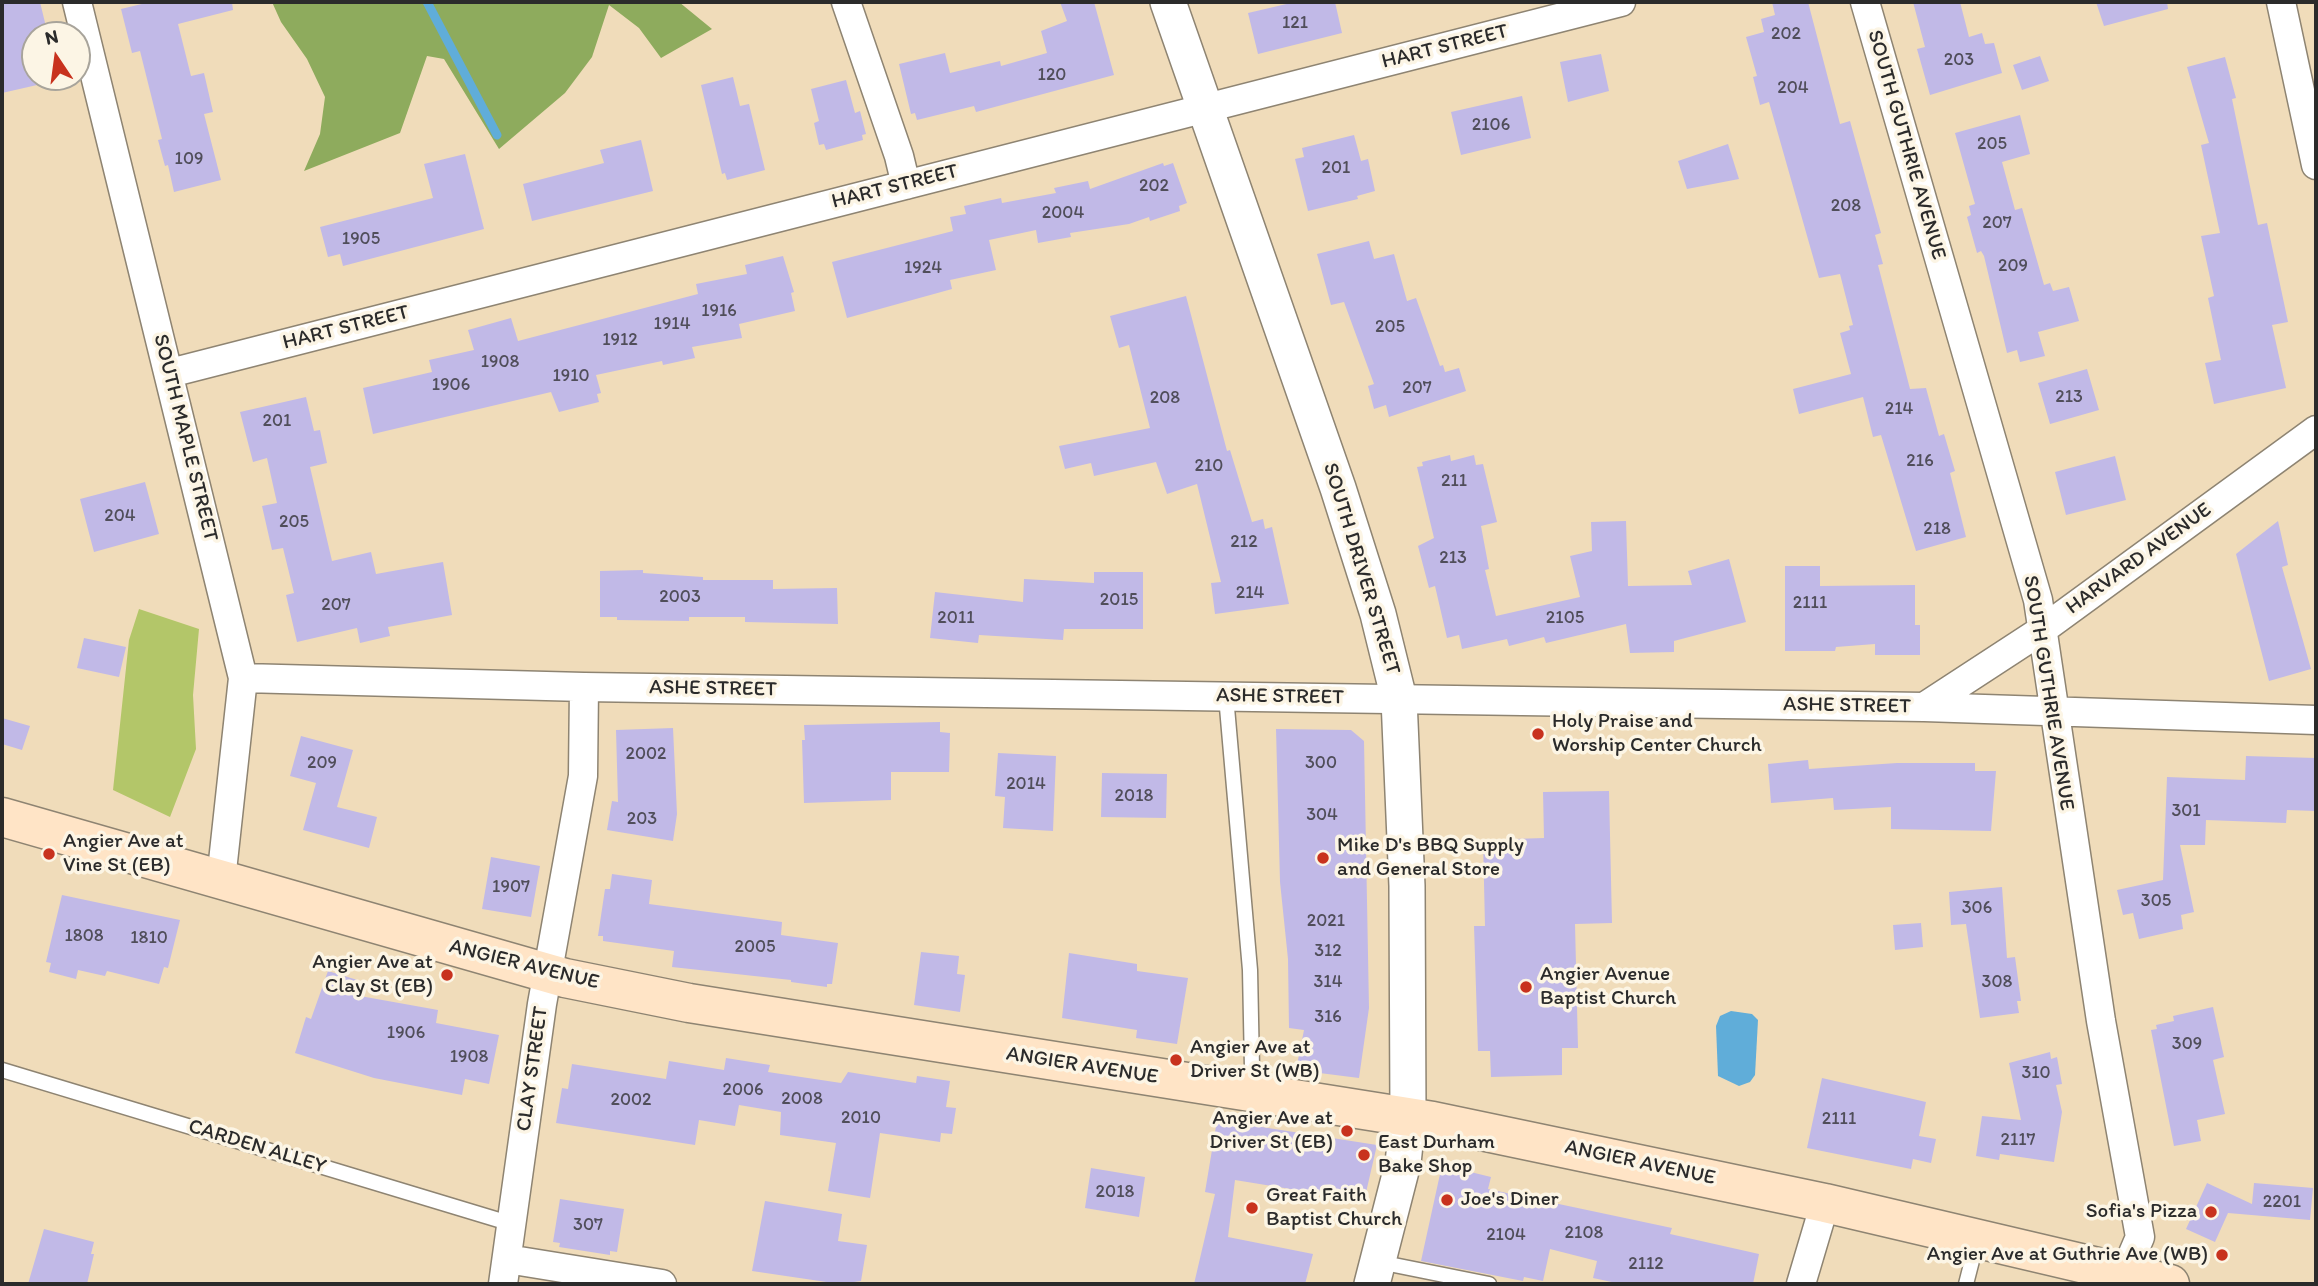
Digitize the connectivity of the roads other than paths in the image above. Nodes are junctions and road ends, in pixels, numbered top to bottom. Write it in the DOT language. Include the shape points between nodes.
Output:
graph roads {
  1 [pos="77,2"];
  2 [pos="846,2"];
  3 [pos="1168,2"];
  4 [pos="1621,2"];
  5 [pos="1865,2"];
  6 [pos="2281,2"];
  7 [pos="1204,108"];
  8 [pos="2316,165"];
  9 [pos="906,185"];
  10 [pos="170,373"];
  11 [pos="2316,430"];
  12 [pos="2042,630"];
  13 [pos="243,678"];
  14 [pos="584,687"];
  15 [pos="1226,696"];
  16 [pos="1399,699"];
  17 [pos="1924,707"];
  18 [pos="2052,711"];
  19 [pos="2316,720"];
  20 [pos="2,817"];
  21 [pos="221,880"];
  22 [pos="547,973"];
  23 [pos="2,1070"];
  24 [pos="1245,1093"];
  25 [pos="1408,1116"];
  26 [pos="1825,1203"];
  27 [pos="513,1224"];
  28 [pos="1978,1240"];
  29 [pos="505,1272"];
  30 [pos="1375,1273"];
  31 [pos="2120,1278"];
  32 [pos="662,1284"];
  33 [pos="1489,1284"];
  34 [pos="1801,1284"];
  35 [pos="1969,1284"];
  36 [pos="2170,1284"];
  1 -- 10 [label="street, SOUTH MAPLE STREET"];
  2 -- 9 [label="street"];
  3 -- 7 [label="street, SOUTH DRIVER STREET"];
  4 -- 7 [label="street, HART STREET"];
  5 -- 12 [label="street, SOUTH GUTHRIE AVENUE" via="2038,600"];
  6 -- 8 [label="street"];
  7 -- 9 [label="street, HART STREET"];
  7 -- 16 [label="street, SOUTH DRIVER STREET" via="1338,488"];
  9 -- 10 [label="street, HART STREET"];
  10 -- 13 [label="street, SOUTH MAPLE STREET"];
  11 -- 12 [label="street, HARVARD AVENUE"];
  12 -- 17 [label="street, HARVARD AVENUE"];
  12 -- 18 [label="street, SOUTH GUTHRIE AVENUE"];
  13 -- 14 [label="street, ASHE STREET"];
  13 -- 21 [label="street, SOUTH MAPLE STREET"];
  14 -- 15 [label="street, ASHE STREET"];
  14 -- 22 [label="street, CLAY STREET" via="583,776"];
  15 -- 16 [label="street, ASHE STREET"];
  15 -- 24 [label="lane" via="1250,970 1252,1068"];
  16 -- 17 [label="street, ASHE STREET"];
  16 -- 25 [label="street, SOUTH DRIVER STREET" via="1407,886"];
  17 -- 18 [label="street, ASHE STREET"];
  18 -- 19 [label="street, ASHE STREET"];
  18 -- 31 [label="street, SOUTH GUTHRIE AVENUE" via="2140,1237"];
  20 -- 21 [label="main road, ANGIER AVENUE"];
  21 -- 22 [label="main road, ANGIER AVENUE"];
  22 -- 24 [label="main road, ANGIER AVENUE" via="689,1003"];
  22 -- 27 [label="street, CLAY STREET"];
  23 -- 27 [label="lane, CARDEN ALLEY"];
  24 -- 25 [label="main road, ANGIER AVENUE"];
  25 -- 26 [label="main road, ANGIER AVENUE"];
  25 -- 30 [label="street, SOUTH DRIVER STREET" via="1404,1163"];
  26 -- 28 [label="main road, ANGIER AVENUE"];
  26 -- 34 [label="street"];
  27 -- 29 [label="street, CLAY STREET"];
  28 -- 31 [label="main road, ANGIER AVENUE"];
  28 -- 35 [label="lane"];
  29 -- 32 [label="street"];
  30 -- 33 [label="lane"];
  31 -- 36 [label="main road, ANGIER AVENUE"];
}
